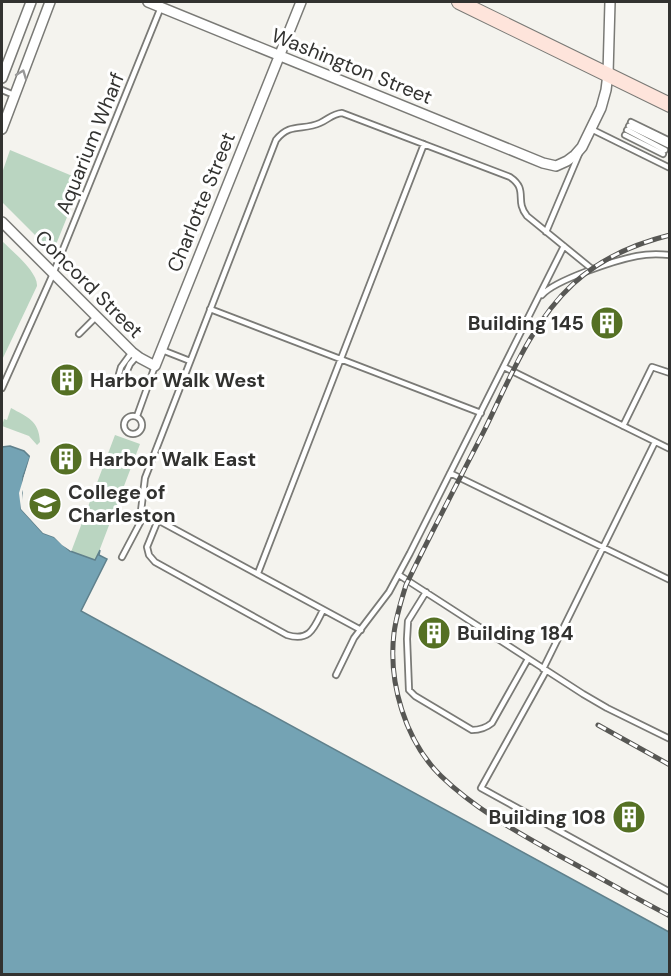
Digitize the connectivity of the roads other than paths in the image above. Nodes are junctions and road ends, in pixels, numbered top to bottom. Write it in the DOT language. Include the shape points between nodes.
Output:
graph roads {
  1 [pos="31,2"];
  2 [pos="50,2"];
  3 [pos="148,2"];
  4 [pos="301,2"];
  5 [pos="459,2"];
  6 [pos="610,2"];
  7 [pos="161,7"];
  8 [pos="279,56"];
  9 [pos="4,59"];
  10 [pos="608,74"];
  11 [pos="2,78"];
  12 [pos="2,90"];
  13 [pos="14,95"];
  14 [pos="669,105"];
  15 [pos="2,129"];
  16 [pos="591,129"];
  17 [pos="424,144"];
  18 [pos="582,147"];
  19 [pos="666,148"];
  20 [pos="669,168"];
  21 [pos="2,222"];
  22 [pos="546,232"];
  23 [pos="564,246"];
  24 [pos="669,255"];
  25 [pos="592,269"];
  26 [pos="53,274"];
  27 [pos="537,301"];
  28 [pos="210,309"];
  29 [pos="96,316"];
  30 [pos="80,334"];
  31 [pos="162,350"];
  32 [pos="135,354"];
  33 [pos="341,360"];
  34 [pos="190,361"];
  35 [pos="155,366"];
  36 [pos="504,367"];
  37 [pos="669,373"];
  38 [pos="2,388"];
  39 [pos="481,413"];
  40 [pos="137,416"];
  41 [pos="623,426"];
  42 [pos="655,442"];
  43 [pos="669,449"];
  44 [pos="450,473"];
  45 [pos="141,511"];
  46 [pos="158,520"];
  47 [pos="603,548"];
  48 [pos="122,557"];
  49 [pos="258,573"];
  50 [pos="399,575"];
  51 [pos="669,580"];
  52 [pos="426,592"];
  53 [pos="323,610"];
  54 [pos="361,630"];
  55 [pos="528,659"];
  56 [pos="544,670"];
  57 [pos="336,675"];
  58 [pos="669,739"];
  59 [pos="669,892"];
  1 -- 9 [label="street"];
  13 -- 2 [label="street, one-way"];
  3 -- 7 [label="street, Washington Street"];
  4 -- 8 [label="street, Charlotte Street"];
  5 -- 10 [label="main road"];
  6 -- 10 [label="street"];
  7 -- 8 [label="street, Washington Street"];
  7 -- 26 [label="lane, Aquarium Wharf"];
  8 -- 18 [label="street, Washington Street" via="543,163 562,164"];
  8 -- 31 [label="street, Charlotte Street"];
  9 -- 11 [label="street"];
  10 -- 14 [label="main road"];
  10 -- 16 [label="street" via="601,108"];
  12 -- 13 [label="lane"];
  13 -- 15 [label="street"];
  16 -- 18 [label="street"];
  16 -- 20 [label="lane"];
  17 -- 22 [label="lane" via="515,180 520,188 522,210"];
  17 -- 28 [label="lane" via="342,112 317,124 281,133"];
  17 -- 33 [label="lane"];
  18 -- 22 [label="lane"];
  19 -- 19 [label="lane" via="628,128"];
  21 -- 26 [label="street, Concord Street"];
  22 -- 23 [label="lane"];
  23 -- 25 [label="lane"];
  23 -- 27 [label="lane"];
  24 -- 25 [label="lane" via="637,256"];
  25 -- 27 [label="lane" via="549,288"];
  26 -- 29 [label="street, Concord Street"];
  26 -- 38 [label="lane, Aquarium Wharf"];
  27 -- 36 [label="lane"];
  28 -- 33 [label="lane"];
  28 -- 34 [label="lane"];
  29 -- 30 [label="lane"];
  29 -- 32 [label="street, Concord Street"];
  31 -- 34 [label="lane"];
  31 -- 35 [label="street, Charlotte Street"];
  32 -- 32 [label="lane" via="121,367 121,378 125,375"];
  32 -- 35 [label="street, Concord Street"];
  33 -- 39 [label="lane"];
  33 -- 49 [label="lane"];
  34 -- 45 [label="lane" via="145,478"];
  35 -- 40 [label="lane, Charlotte Street"];
  36 -- 39 [label="lane"];
  36 -- 41 [label="lane"];
  37 -- 41 [label="lane" via="652,366"];
  39 -- 44 [label="lane"];
  41 -- 42 [label="lane"];
  42 -- 43 [label="lane"];
  42 -- 47 [label="lane"];
  44 -- 47 [label="lane"];
  44 -- 50 [label="lane"];
  45 -- 46 [label="lane"];
  45 -- 48 [label="lane" via="140,526"];
  46 -- 49 [label="lane"];
  46 -- 53 [label="lane" via="147,547 155,562 287,635 296,638 310,633"];
  47 -- 51 [label="lane"];
  47 -- 56 [label="lane"];
  49 -- 53 [label="lane"];
  50 -- 52 [label="lane"];
  50 -- 54 [label="lane"];
  52 -- 55 [label="lane"];
  52 -- 55 [label="lane" via="408,621 406,639 409,690 415,696 472,730 480,730 492,723"];
  53 -- 54 [label="lane"];
  54 -- 57 [label="lane"];
  55 -- 56 [label="lane"];
  56 -- 58 [label="lane"];
  56 -- 59 [label="lane" via="480,788"];
}
